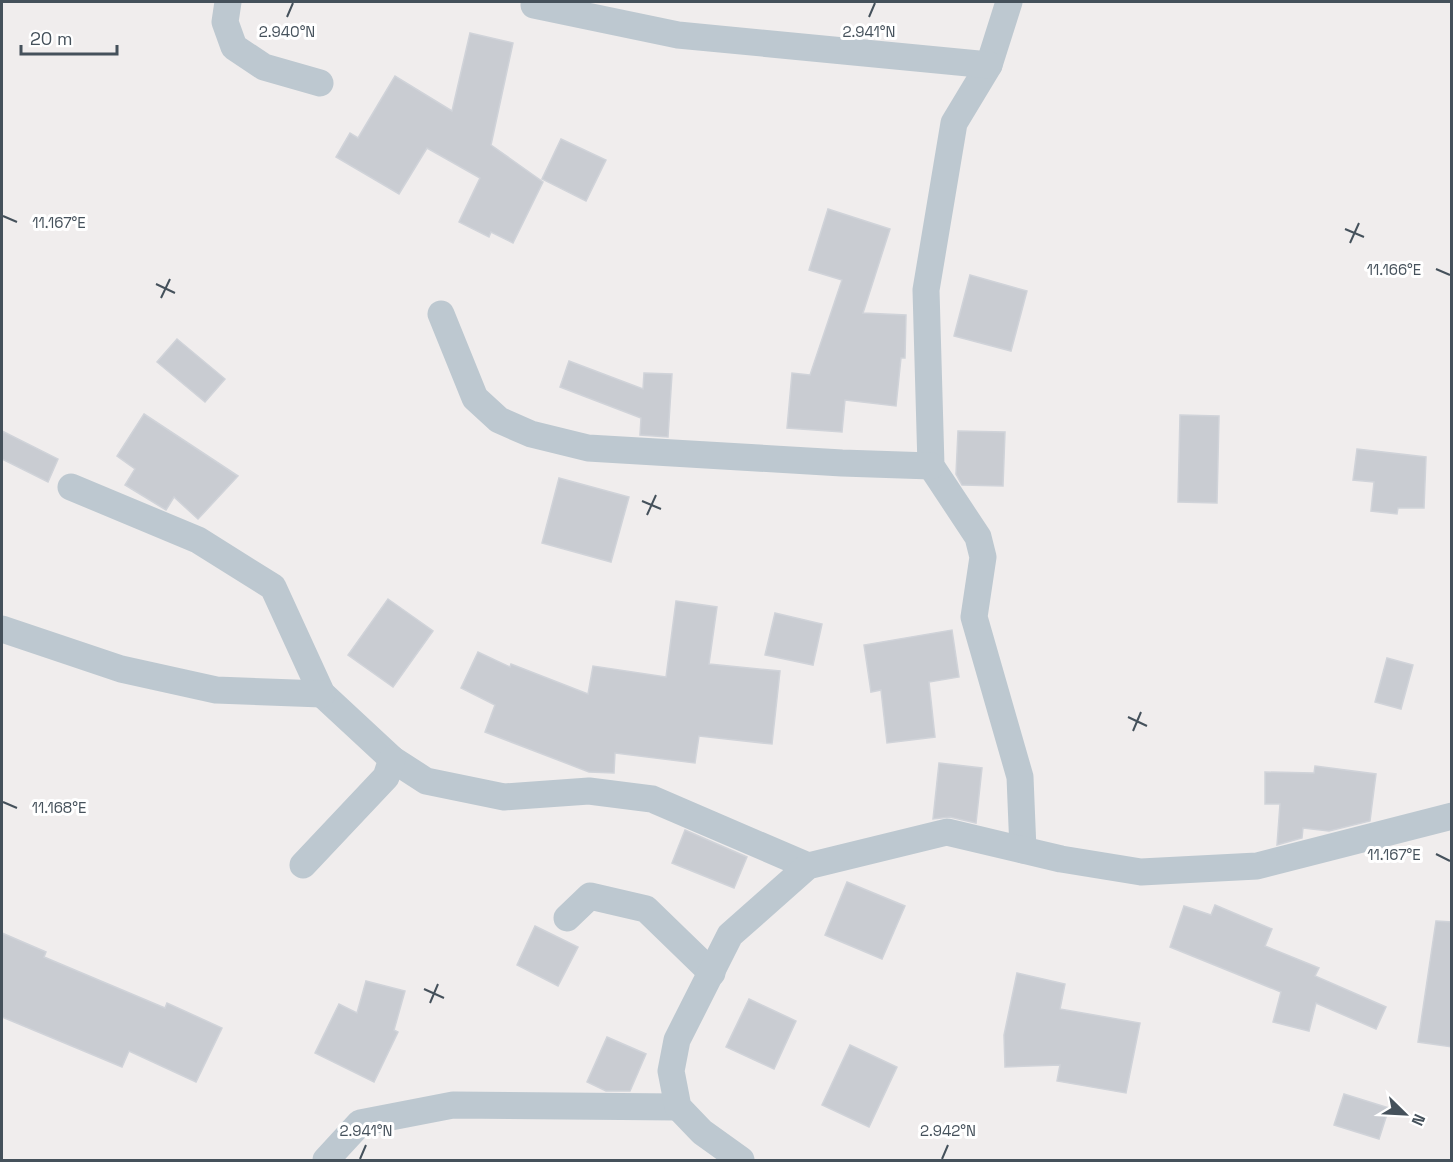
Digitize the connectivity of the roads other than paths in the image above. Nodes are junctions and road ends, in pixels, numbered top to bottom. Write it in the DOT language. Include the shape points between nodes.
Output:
graph roads {
  1 [pos="228,2"];
  2 [pos="1009,2"];
  3 [pos="534,5"];
  4 [pos="989,65"];
  5 [pos="320,83"];
  6 [pos="441,314"];
  7 [pos="931,466"];
  8 [pos="71,487"];
  9 [pos="2,629"];
  10 [pos="322,694"];
  11 [pos="392,759"];
  12 [pos="1452,816"];
  13 [pos="1023,850"];
  14 [pos="303,865"];
  15 [pos="808,866"];
  16 [pos="567,918"];
  17 [pos="712,973"];
  18 [pos="678,1107"];
  19 [pos="326,1161"];
  20 [pos="741,1161"];
  1 -- 5 [label="street" via="225,22 234,47 264,67"];
  2 -- 4 [label="street"];
  3 -- 4 [label="street" via="678,35"];
  4 -- 7 [label="street" via="954,123 926,290"];
  6 -- 7 [label="street" via="475,398 499,420 531,434 588,448"];
  7 -- 13 [label="street" via="978,537 983,557 974,616 1020,777"];
  8 -- 10 [label="street" via="198,540 273,587"];
  9 -- 10 [label="street" via="121,669 216,690"];
  10 -- 11 [label="street"];
  11 -- 14 [label="street" via="386,777"];
  11 -- 15 [label="street" via="426,781 504,797 589,792 652,799"];
  12 -- 13 [label="street" via="1257,866 1141,872"];
  13 -- 15 [label="street" via="946,832"];
  15 -- 17 [label="street" via="730,934"];
  16 -- 17 [label="street" via="590,896 646,909"];
  17 -- 18 [label="street" via="677,1040 670,1071"];
  18 -- 19 [label="street" via="453,1105 360,1123"];
  18 -- 20 [label="street" via="702,1132"];
}
